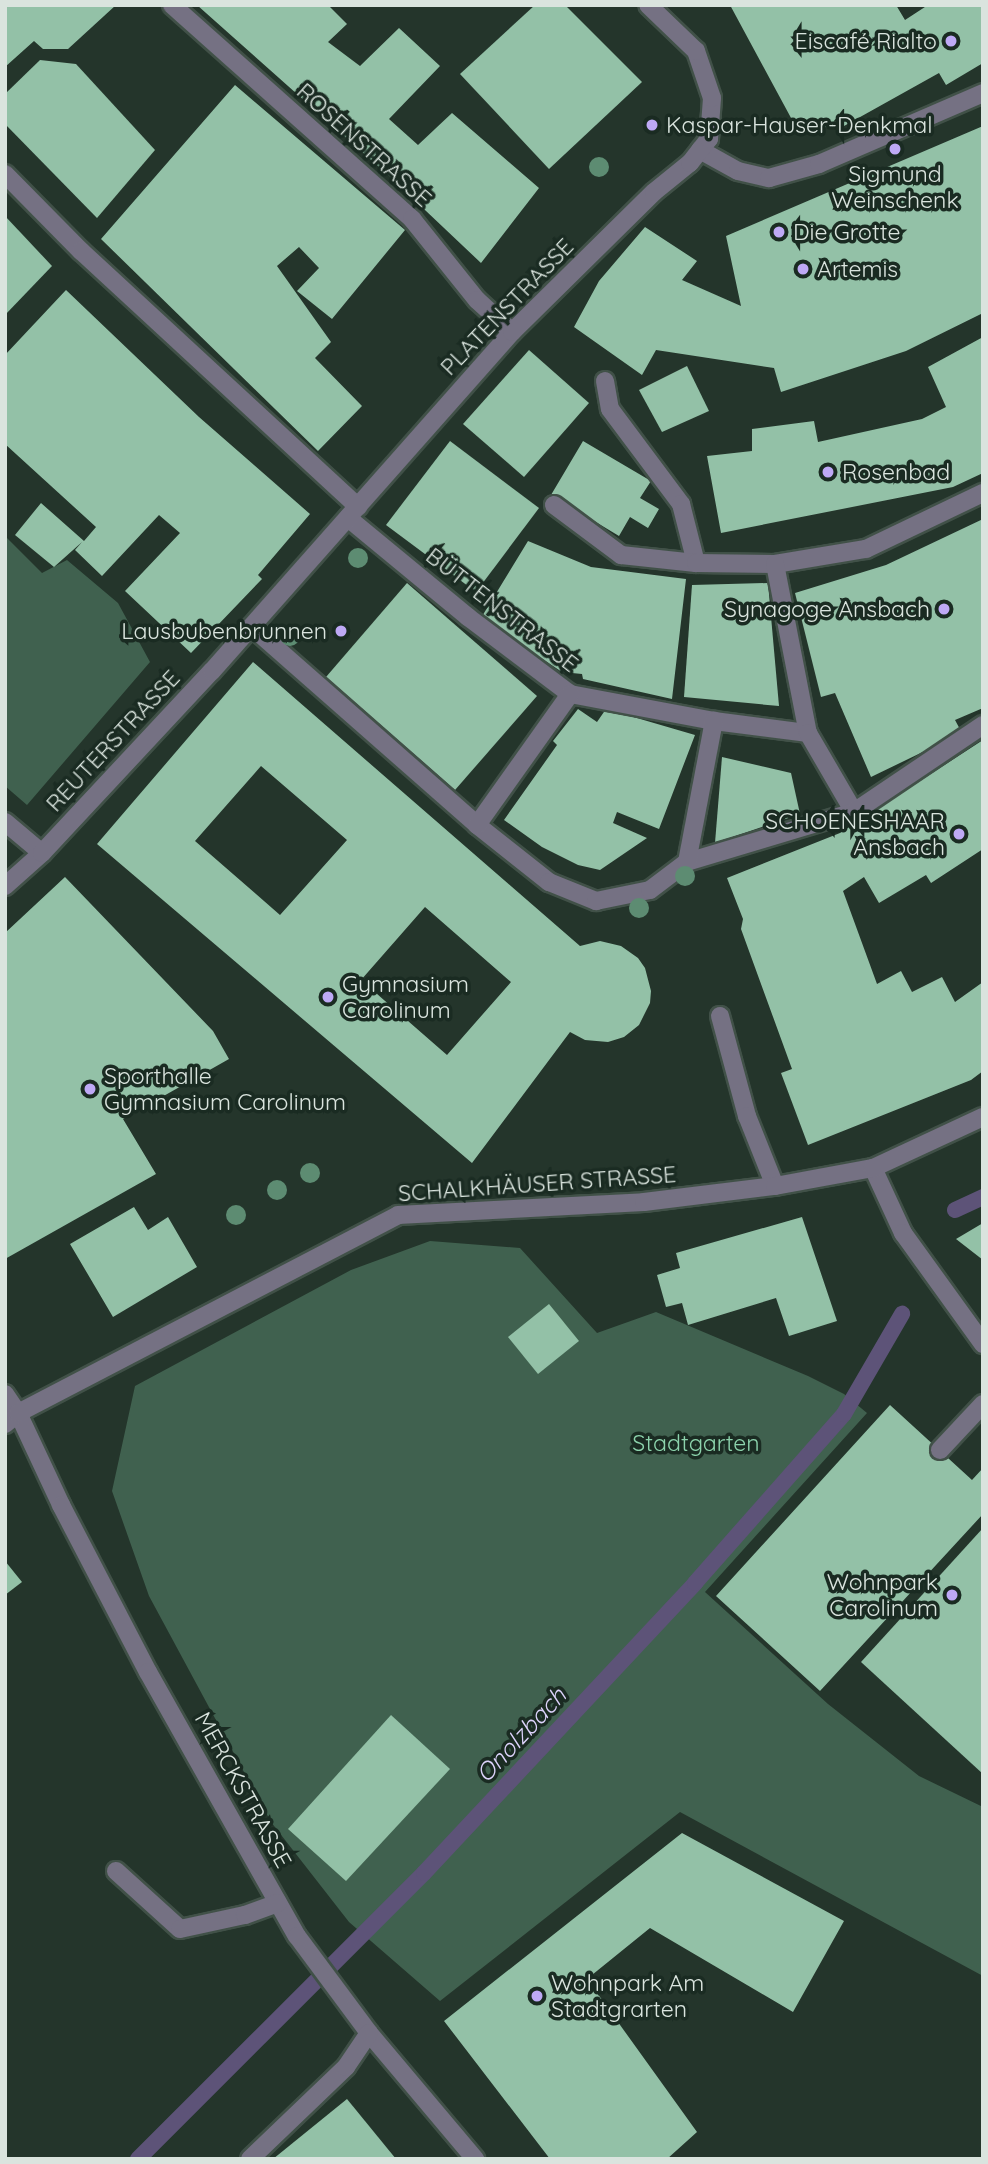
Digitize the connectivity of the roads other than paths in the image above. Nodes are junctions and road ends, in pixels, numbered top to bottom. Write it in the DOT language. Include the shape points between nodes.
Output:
graph roads {
  1 [pos="172,5"];
  2 [pos="648,5"];
  3 [pos="983,93"];
  4 [pos="700,150"];
  5 [pos="5,174"];
  6 [pos="512,332"];
  7 [pos="605,381"];
  8 [pos="983,493"];
  9 [pos="554,505"];
  10 [pos="353,512"];
  11 [pos="696,563"];
  12 [pos="775,564"];
  13 [pos="252,627"];
  14 [pos="570,694"];
  15 [pos="714,721"];
  16 [pos="983,725"];
  17 [pos="808,733"];
  18 [pos="854,812"];
  19 [pos="5,822"];
  20 [pos="477,825"];
  21 [pos="42,853"];
  22 [pos="687,862"];
  23 [pos="5,886"];
  24 [pos="720,1016"];
  25 [pos="983,1116"];
  26 [pos="873,1168"];
  27 [pos="775,1186"];
  28 [pos="983,1344"];
  29 [pos="5,1394"];
  30 [pos="983,1404"];
  31 [pos="12,1419"];
  32 [pos="940,1450"];
  33 [pos="116,1871"];
  34 [pos="278,1903"];
  35 [pos="369,2033"];
  36 [pos="250,2159"];
  37 [pos="475,2159"];
  1 -- 6 [label="street, ROSENSTRASSE" via="412,219 477,300"];
  2 -- 4 [label="street, PLATENSTRASSE" via="696,51 712,98 709,139"];
  3 -- 4 [label="street" via="819,164 769,178 738,171"];
  4 -- 6 [label="street, PLATENSTRASSE"];
  5 -- 10 [label="street, BÜTTENSTRASSE"];
  6 -- 10 [label="street, PLATENSTRASSE"];
  7 -- 11 [label="street" via="610,409 681,504"];
  8 -- 12 [label="street" via="866,549"];
  9 -- 11 [label="street" via="621,555"];
  10 -- 13 [label="street, REUTERSTRASSE"];
  10 -- 14 [label="street, BÜTTENSTRASSE" via="468,617"];
  11 -- 12 [label="street"];
  12 -- 17 [label="street"];
  13 -- 20 [label="street"];
  13 -- 21 [label="street, REUTERSTRASSE"];
  14 -- 15 [label="street, BÜTTENSTRASSE"];
  14 -- 20 [label="street"];
  15 -- 17 [label="street, BÜTTENSTRASSE"];
  15 -- 22 [label="street"];
  16 -- 18 [label="street"];
  17 -- 18 [label="street"];
  18 -- 22 [label="street"];
  19 -- 21 [label="street"];
  20 -- 22 [label="street" via="549,883 596,901 650,890"];
  21 -- 23 [label="street, REUTERSTRASSE"];
  24 -- 27 [label="street" via="747,1116"];
  25 -- 26 [label="street, SCHALKHÄUSER STRASSE"];
  26 -- 27 [label="street, SCHALKHÄUSER STRASSE"];
  26 -- 28 [label="street" via="903,1233"];
  27 -- 31 [label="street, SCHALKHÄUSER STRASSE" via="644,1202 398,1215"];
  29 -- 31 [label="street, MERCKSTRASSE"];
  30 -- 32 [label="street"];
  31 -- 34 [label="street, MERCKSTRASSE"];
  33 -- 34 [label="street" via="180,1929 245,1916"];
  34 -- 35 [label="street, MERCKSTRASSE"];
  35 -- 36 [label="street" via="346,2067"];
  35 -- 37 [label="street, MERCKSTRASSE"];
}
